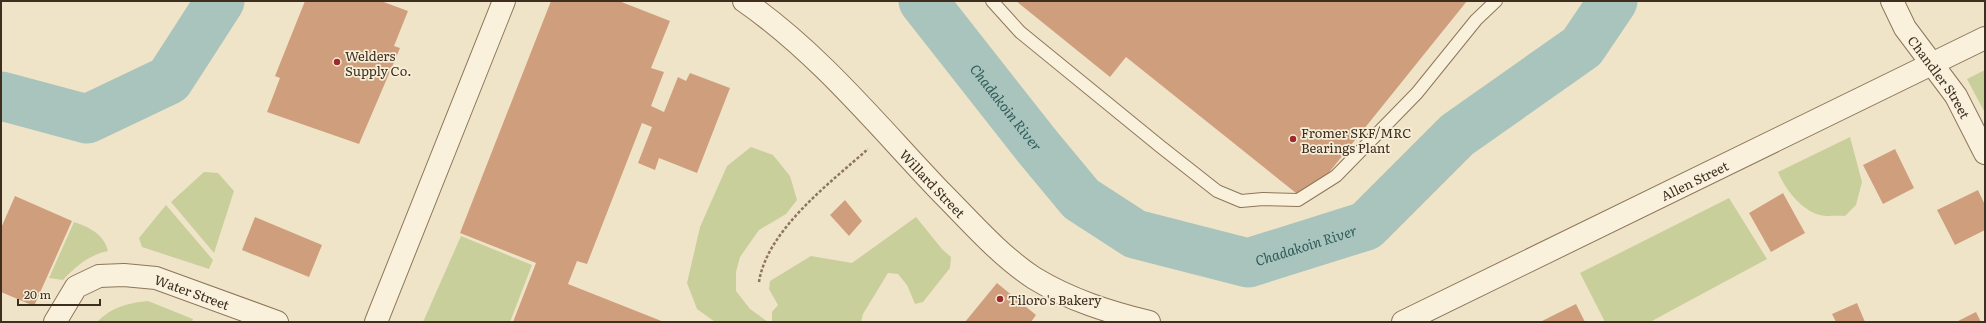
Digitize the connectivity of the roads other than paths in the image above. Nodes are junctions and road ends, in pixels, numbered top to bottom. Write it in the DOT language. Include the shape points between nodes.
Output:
graph roads {
  1 [pos="504,1"];
  2 [pos="744,1"];
  3 [pos="992,1"];
  4 [pos="1496,1"];
  5 [pos="1892,1"];
  6 [pos="1985,38"];
  7 [pos="1934,64"];
  8 [pos="1985,153"];
  9 [pos="55,322"];
  10 [pos="277,322"];
  11 [pos="376,322"];
  12 [pos="1149,322"];
  13 [pos="1403,322"];
  1 -- 11 [label="street"];
  2 -- 12 [label="street, Willard Street" via="776,24 827,71 965,216 1000,250 1034,277 1069,297 1107,311"];
  3 -- 4 [label="lane" via="1020,32 1161,147 1218,191 1240,201 1298,200 1336,176 1417,93 1476,20"];
  5 -- 7 [label="street, Chandler Street" via="1906,28"];
  6 -- 7 [label="street, Allen Street"];
  7 -- 8 [label="street, Chandler Street" via="1956,96"];
  7 -- 13 [label="street, Allen Street"];
  9 -- 10 [label="street, Water Street" via="76,288 99,276 124,275 156,278"];
}
